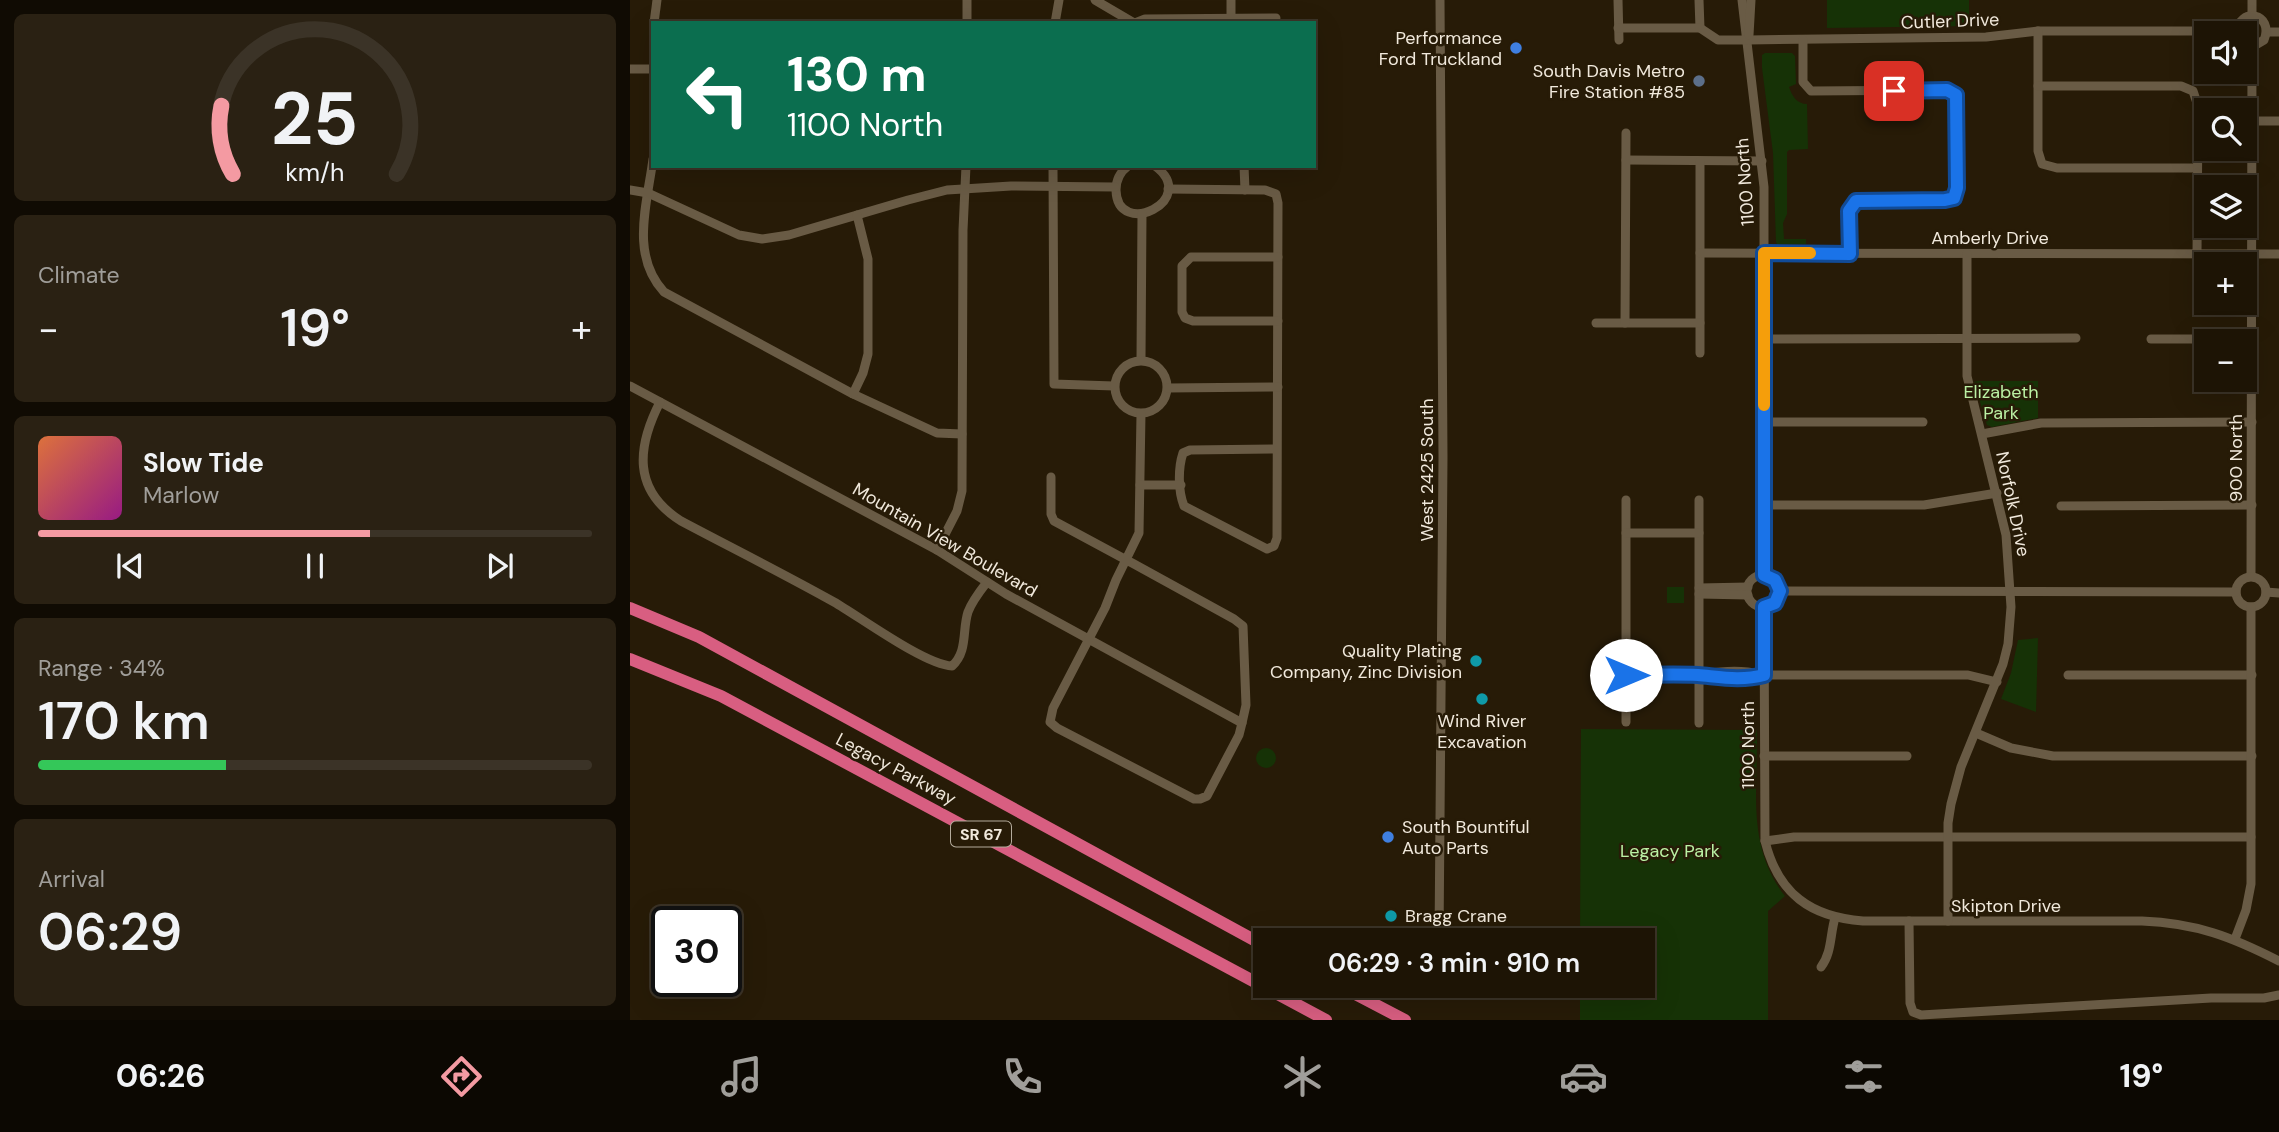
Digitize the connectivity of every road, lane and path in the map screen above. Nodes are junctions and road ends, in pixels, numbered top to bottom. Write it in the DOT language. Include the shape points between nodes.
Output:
graph roads {
  1 [pos="657,0"];
  2 [pos="967,0"];
  3 [pos="1059,0"];
  4 [pos="1096,0"];
  5 [pos="1231,0"];
  6 [pos="1440,0"];
  7 [pos="1618,0"];
  8 [pos="1699,0"];
  9 [pos="1742,0"];
  10 [pos="1751,0"];
  11 [pos="2252,0"];
  12 [pos="2252,16"];
  13 [pos="1231,18"];
  14 [pos="1276,18"];
  15 [pos="1256,20"];
  16 [pos="654,21"];
  17 [pos="967,21"];
  18 [pos="1055,21"];
  19 [pos="1132,21"];
  20 [pos="1140,21"];
  21 [pos="2241,21"];
  22 [pos="1618,28"];
  23 [pos="1700,28"];
  24 [pos="2038,31"];
  25 [pos="2194,32"];
  26 [pos="2267,32"];
  27 [pos="2279,32"];
  28 [pos="1619,40"];
  29 [pos="1748,40"];
  30 [pos="1803,40"];
  31 [pos="2257,44"];
  32 [pos="630,69"];
  33 [pos="651,69"];
  34 [pos="2038,86"];
  35 [pos="2257,121"];
  36 [pos="2279,121"];
  37 [pos="1626,133"];
  38 [pos="1626,160"];
  39 [pos="1700,160"];
  40 [pos="1762,161"];
  41 [pos="2252,161"];
  42 [pos="652,168"];
  43 [pos="966,168"];
  44 [pos="1053,168"];
  45 [pos="1126,168"];
  46 [pos="1157,168"];
  47 [pos="1244,168"];
  48 [pos="2197,169"];
  49 [pos="1053,186"];
  50 [pos="1115,187"];
  51 [pos="966,188"];
  52 [pos="630,190"];
  53 [pos="1168,190"];
  54 [pos="1245,190"];
  55 [pos="648,193"];
  56 [pos="857,215"];
  57 [pos="1142,215"];
  58 [pos="2197,252"];
  59 [pos="2252,252"];
  60 [pos="1700,253"];
  61 [pos="1764,253"];
  62 [pos="1850,254"];
  63 [pos="1967,254"];
  64 [pos="2194,254"];
  65 [pos="2257,254"];
  66 [pos="2279,254"];
  67 [pos="1278,257"];
  68 [pos="1278,321"];
  69 [pos="1596,323"];
  70 [pos="1625,323"];
  71 [pos="1700,323"];
  72 [pos="2076,338"];
  73 [pos="1764,339"];
  74 [pos="1966,339"];
  75 [pos="2151,339"];
  76 [pos="2194,339"];
  77 [pos="1700,353"];
  78 [pos="1141,360"];
  79 [pos="630,386"];
  80 [pos="1114,386"];
  81 [pos="1168,387"];
  82 [pos="1278,387"];
  83 [pos="2252,392"];
  84 [pos="853,394"];
  85 [pos="660,402"];
  86 [pos="1141,414"];
  87 [pos="1764,422"];
  88 [pos="1923,422"];
  89 [pos="2252,422"];
  90 [pos="962,434"];
  91 [pos="1982,434"];
  92 [pos="1277,449"];
  93 [pos="1051,477"];
  94 [pos="1140,485"];
  95 [pos="1181,485"];
  96 [pos="1997,493"];
  97 [pos="1626,500"];
  98 [pos="1699,500"];
  99 [pos="1764,505"];
  100 [pos="2252,505"];
  101 [pos="2061,506"];
  102 [pos="1626,533"];
  103 [pos="1699,533"];
  104 [pos="937,550"];
  105 [pos="1127,560"];
  106 [pos="1764,575"];
  107 [pos="2251,576"];
  108 [pos="987,582"];
  109 [pos="1699,591"];
  110 [pos="1748,591"];
  111 [pos="1780,591"];
  112 [pos="2011,592"];
  113 [pos="2236,592"];
  114 [pos="2266,592"];
  115 [pos="2279,593"];
  116 [pos="1764,607"];
  117 [pos="2251,607"];
  118 [pos="630,608"];
  119 [pos="1090,639"];
  120 [pos="630,659"];
  121 [pos="1626,675"];
  122 [pos="1764,675"];
  123 [pos="2068,675"];
  124 [pos="2252,675"];
  125 [pos="1699,676"];
  126 [pos="1997,681"];
  127 [pos="1626,722"];
  128 [pos="1242,723"];
  129 [pos="1699,723"];
  130 [pos="1976,733"];
  131 [pos="1764,756"];
  132 [pos="1907,756"];
  133 [pos="2252,756"];
  134 [pos="1948,837"];
  135 [pos="2251,837"];
  136 [pos="1765,841"];
  137 [pos="1835,918"];
  138 [pos="1909,921"];
  139 [pos="1948,921"];
  140 [pos="1439,928"];
  141 [pos="1253,939"];
  142 [pos="2235,939"];
  143 [pos="2279,961"];
  144 [pos="1821,967"];
  145 [pos="2279,995"];
  146 [pos="1363,998"];
  147 [pos="1326,1020"];
  148 [pos="1405,1020"];
  1 -- 16 [label="street"];
  2 -- 17 [label="street"];
  3 -- 18 [label="street"];
  4 -- 19 [label="street"];
  5 -- 13 [label="street"];
  6 -- 140 [label="street, West 2425 South"];
  7 -- 22 [label="street"];
  8 -- 23 [label="street"];
  9 -- 29 [label="street, 1100 North"];
  10 -- 29 [label="street, 1100 North"];
  11 -- 12 [label="street"];
  12 -- 21 [label="street"];
  12 -- 26 [label="street" via="2263,21"];
  13 -- 15 [label="street"];
  13 -- 20 [label="street"];
  14 -- 15 [label="street"];
  22 -- 23 [label="street"];
  22 -- 28 [label="street"];
  23 -- 29 [label="street, Cutler Drive" via="1718,40"];
  24 -- 25 [label="street, Cutler Drive"];
  24 -- 30 [label="street, Cutler Drive" via="1986,37"];
  24 -- 34 [label="street"];
  26 -- 27 [label="street"];
  26 -- 31 [label="street"];
  29 -- 30 [label="street, Cutler Drive"];
  29 -- 40 [label="street, 1100 North"];
  30 -- 62 [label="street" via="1803,82 1811,91 1947,90 1955,93 1957,101 1954,198 1856,201 1849,211"];
  32 -- 33 [label="street"];
  34 -- 48 [label="street" via="2042,164 2057,168"];
  34 -- 48 [label="street" via="2181,86 2193,91"];
  35 -- 36 [label="street"];
  37 -- 38 [label="street"];
  38 -- 39 [label="street"];
  38 -- 70 [label="street"];
  39 -- 40 [label="street"];
  39 -- 60 [label="street"];
  40 -- 61 [label="street, 1100 North"];
  41 -- 59 [label="street, 900 North"];
  42 -- 55 [label="street"];
  43 -- 51 [label="street"];
  44 -- 49 [label="street"];
  45 -- 50 [label="street"];
  46 -- 53 [label="street"];
  47 -- 54 [label="street"];
  48 -- 58 [label="street"];
  49 -- 50 [label="street"];
  49 -- 51 [label="street"];
  49 -- 80 [label="street" via="1054,384"];
  50 -- 57 [label="street" via="1120,203"];
  51 -- 56 [label="street"];
  51 -- 90 [label="street"];
  52 -- 55 [label="street"];
  53 -- 54 [label="street"];
  53 -- 57 [label="street" via="1160,207"];
  54 -- 67 [label="street" via="1276,194"];
  55 -- 56 [label="street" via="752,238 776,238"];
  55 -- 84 [label="street" via="641,246 649,273 664,292"];
  56 -- 84 [label="street" via="868,254 868,354"];
  57 -- 78 [label="street"];
  60 -- 61 [label="street, Amberly Drive"];
  60 -- 71 [label="street"];
  61 -- 62 [label="street, Amberly Drive"];
  61 -- 73 [label="street, 1100 North"];
  62 -- 63 [label="street, Amberly Drive"];
  63 -- 64 [label="street, Amberly Drive"];
  63 -- 74 [label="street, Norfolk Drive"];
  65 -- 66 [label="street, Amberly Drive"];
  67 -- 68 [label="street"];
  67 -- 68 [label="street" via="1191,257 1182,267 1185,318"];
  68 -- 82 [label="street"];
  69 -- 70 [label="street"];
  70 -- 71 [label="street"];
  71 -- 77 [label="street"];
  72 -- 74 [label="street"];
  73 -- 74 [label="street"];
  73 -- 87 [label="street, 1100 North"];
  74 -- 91 [label="street, Norfolk Drive" via="1968,376"];
  75 -- 76 [label="street"];
  78 -- 80 [label="street" via="1122,368"];
  78 -- 81 [label="street" via="1160,369"];
  79 -- 85 [label="street, Mountain View Boulevard"];
  80 -- 86 [label="street" via="1123,406"];
  81 -- 82 [label="street"];
  81 -- 86 [label="street" via="1160,406"];
  82 -- 92 [label="street"];
  83 -- 89 [label="street, 900 North"];
  84 -- 90 [label="street" via="937,433"];
  85 -- 104 [label="street, Mountain View Boulevard"];
  85 -- 108 [label="street" via="643,443 644,471 663,507 879,631 952,666 962,649 968,614"];
  86 -- 94 [label="street"];
  87 -- 88 [label="street"];
  87 -- 99 [label="street, 1100 North"];
  89 -- 91 [label="street" via="2041,423"];
  89 -- 100 [label="street, 900 North"];
  90 -- 104 [label="street" via="961,498"];
  91 -- 96 [label="street, Norfolk Drive"];
  92 -- 95 [label="street" via="1190,450 1180,462"];
  92 -- 95 [label="street" via="1277,538 1267,549 1184,506"];
  93 -- 105 [label="street" via="1054,521"];
  94 -- 95 [label="street"];
  94 -- 105 [label="street" via="1139,533"];
  96 -- 99 [label="street" via="1924,505"];
  96 -- 112 [label="street, Norfolk Drive" via="2007,535"];
  97 -- 102 [label="street"];
  98 -- 103 [label="street"];
  99 -- 106 [label="street, 1100 North"];
  100 -- 101 [label="street"];
  100 -- 107 [label="street, 900 North"];
  102 -- 103 [label="street"];
  102 -- 121 [label="street"];
  103 -- 109 [label="street"];
  104 -- 108 [label="street, Mountain View Boulevard"];
  105 -- 119 [label="street"];
  105 -- 128 [label="street" via="1243,626 1246,705"];
  106 -- 110 [label="street" via="1752,579"];
  106 -- 111 [label="street" via="1775,580"];
  107 -- 113 [label="street" via="2240,580"];
  107 -- 114 [label="street" via="2262,581"];
  108 -- 119 [label="street, Mountain View Boulevard"];
  109 -- 110 [label="street"];
  109 -- 125 [label="street"];
  110 -- 116 [label="street" via="1754,604"];
  111 -- 112 [label="street"];
  111 -- 116 [label="street" via="1775,603"];
  112 -- 113 [label="street"];
  112 -- 126 [label="street, Norfolk Drive" via="2008,643"];
  113 -- 117 [label="street" via="2240,603"];
  114 -- 115 [label="street"];
  114 -- 117 [label="street" via="2262,603"];
  116 -- 122 [label="street, 1100 North"];
  117 -- 124 [label="street"];
  118 -- 141 [label="highway, Legacy Parkway / SR 67" via="699,637"];
  119 -- 128 [label="street, Mountain View Boulevard"];
  119 -- 128 [label="street" via="1053,708 1050,722 1057,728 1200,799 1207,796"];
  120 -- 147 [label="highway, Legacy Parkway / SR 67" via="721,696"];
  121 -- 125 [label="street"];
  121 -- 127 [label="street"];
  122 -- 125 [label="street" via="1750,679"];
  122 -- 126 [label="street" via="1968,675"];
  122 -- 131 [label="street, 1100 North"];
  123 -- 124 [label="street"];
  124 -- 133 [label="street"];
  125 -- 129 [label="street"];
  126 -- 130 [label="street, Norfolk Drive"];
  130 -- 133 [label="street" via="2044,755"];
  130 -- 134 [label="street, Norfolk Drive" via="1953,792"];
  131 -- 132 [label="street"];
  131 -- 136 [label="street, 1100 North"];
  133 -- 135 [label="street"];
  134 -- 135 [label="street"];
  134 -- 136 [label="street"];
  134 -- 139 [label="street, Norfolk Drive"];
  135 -- 142 [label="street" via="2250,893"];
  136 -- 137 [label="street, Skipton Drive" via="1787,887 1812,908"];
  137 -- 138 [label="street, Skipton Drive"];
  137 -- 144 [label="street" via="1828,957"];
  138 -- 139 [label="street, Skipton Drive"];
  138 -- 145 [label="street" via="1913,1012 1930,1015"];
  139 -- 142 [label="street, Skipton Drive" via="2158,922 2188,925"];
  142 -- 143 [label="street, Skipton Drive"];
  146 -- 148 [label="highway"];
}
